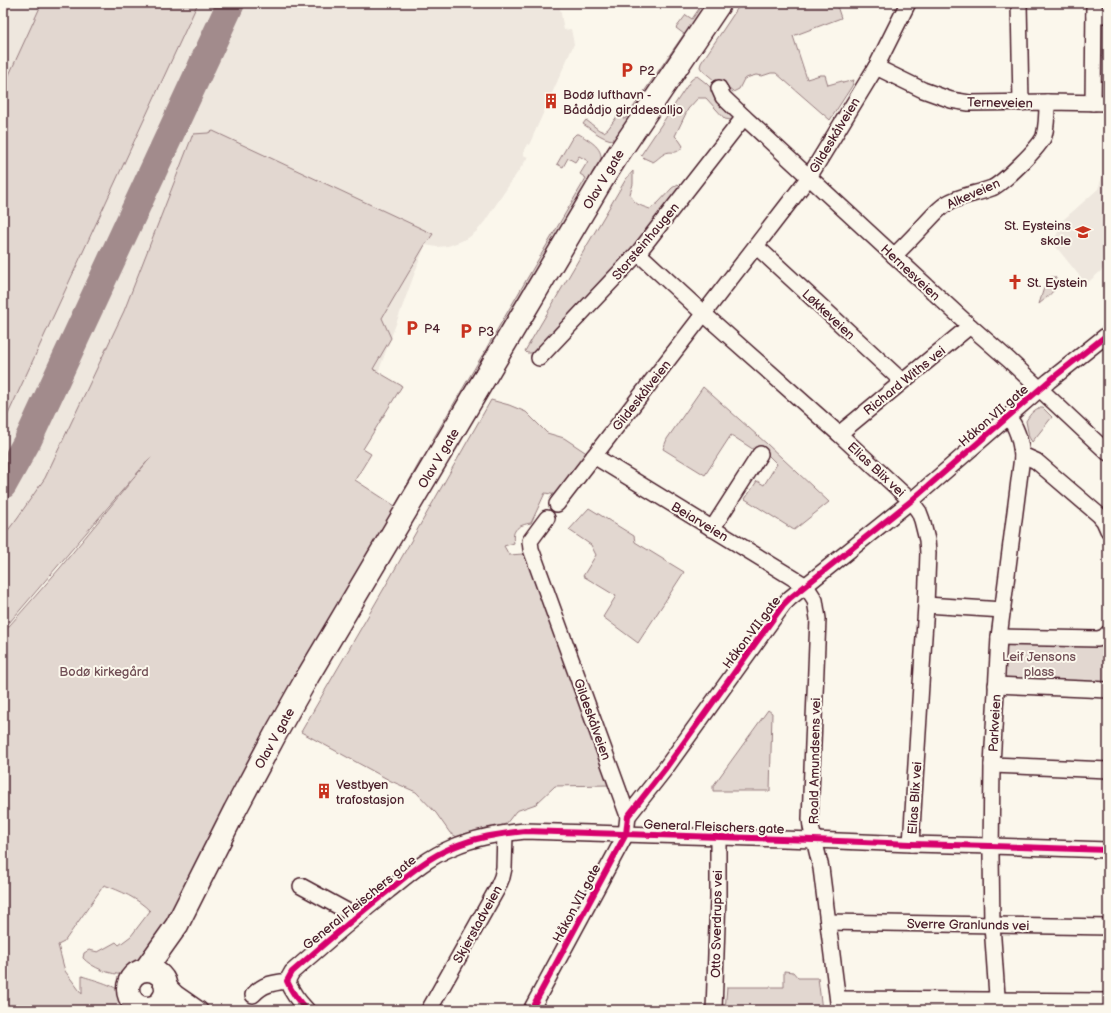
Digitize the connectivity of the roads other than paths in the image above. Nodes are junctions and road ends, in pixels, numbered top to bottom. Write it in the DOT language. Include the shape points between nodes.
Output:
graph roads {
  1 [pos="720,3"];
  2 [pos="908,3"];
  3 [pos="1019,3"];
  4 [pos="1099,11"];
  5 [pos="876,67"];
  6 [pos="719,88"];
  7 [pos="1047,102"];
  8 [pos="1021,103"];
  9 [pos="1101,103"];
  10 [pos="744,117"];
  11 [pos="809,177"];
  12 [pos="757,247"];
  13 [pos="638,253"];
  14 [pos="894,256"];
  15 [pos="704,314"];
  16 [pos="970,326"];
  17 [pos="1108,334"];
  18 [pos="539,358"];
  19 [pos="902,381"];
  20 [pos="1040,389"];
  21 [pos="1008,417"];
  22 [pos="839,434"];
  23 [pos="1108,453"];
  24 [pos="760,454"];
  25 [pos="594,456"];
  26 [pos="1022,457"];
  27 [pos="911,501"];
  28 [pos="557,504"];
  29 [pos="548,518"];
  30 [pos="712,529"];
  31 [pos="1108,530"];
  32 [pos="806,586"];
  33 [pos="926,605"];
  34 [pos="1003,610"];
  35 [pos="1108,633"];
  36 [pos="999,636"];
  37 [pos="996,685"];
  38 [pos="1108,690"];
  39 [pos="992,765"];
  40 [pos="1108,770"];
  41 [pos="628,816"];
  42 [pos="505,834"];
  43 [pos="626,834"];
  44 [pos="718,837"];
  45 [pos="814,840"];
  46 [pos="911,844"];
  47 [pos="992,846"];
  48 [pos="1108,850"];
  49 [pos="301,886"];
  50 [pos="356,916"];
  51 [pos="828,922"];
  52 [pos="992,925"];
  53 [pos="1108,927"];
  54 [pos="157,976"];
  55 [pos="287,981"];
  56 [pos="253,995"];
  57 [pos="1108,1001"];
  58 [pos="838,1005"];
  59 [pos="998,1005"];
  60 [pos="144,1007"];
  61 [pos="189,1010"];
  62 [pos="200,1010"];
  63 [pos="307,1010"];
  64 [pos="430,1010"];
  65 [pos="531,1010"];
  66 [pos="714,1010"];
  1 -- 54 [label="highway, Olav V gate" via="602,180 276,733 177,925 173,944"];
  2 -- 5 [label="street, Gildeskålveien"];
  3 -- 8 [label="street"];
  4 -- 9 [label="street"];
  5 -- 8 [label="street, Terneveien" via="923,90 951,100 970,103"];
  5 -- 11 [label="street, Gildeskålveien"];
  6 -- 10 [label="street, Hernesveien" via="723,97"];
  7 -- 8 [label="street, Terneveien"];
  7 -- 9 [label="street, Terneveien"];
  7 -- 14 [label="street, Alkeveien" via="1043,138 1035,149 994,187 946,204"];
  10 -- 11 [label="street, Hernesveien"];
  10 -- 13 [label="street, Storsteinhaugen"];
  11 -- 12 [label="street, Gildeskålveien"];
  11 -- 14 [label="street, Hernesveien"];
  12 -- 15 [label="street, Gildeskålveien"];
  12 -- 19 [label="street, Løkkeveien"];
  13 -- 15 [label="street, Elias Blix vei"];
  13 -- 18 [label="street, Storsteinhaugen"];
  14 -- 16 [label="street, Hernesveien"];
  15 -- 22 [label="street, Elias Blix vei"];
  15 -- 25 [label="street, Gildeskålveien"];
  16 -- 19 [label="street, Richard Withs vei"];
  16 -- 20 [label="street, Hernesveien"];
  17 -- 20 [label="street, Håkon VII gate"];
  19 -- 22 [label="street, Richard Withs vei"];
  20 -- 21 [label="street, Håkon VII gate"];
  20 -- 23 [label="street, Hernesveien"];
  21 -- 26 [label="street, Parkveien" via="1013,423"];
  21 -- 27 [label="street, Håkon VII gate"];
  22 -- 27 [label="street, Elias Blix vei"];
  24 -- 30 [label="street"];
  25 -- 28 [label="street, Gildeskålveien"];
  25 -- 30 [label="street, Beiarveien"];
  26 -- 31 [label="street" via="1036,461 1099,515"];
  26 -- 34 [label="street, Parkveien"];
  27 -- 32 [label="street, Håkon VII gate"];
  27 -- 33 [label="street, Elias Blix vei" via="919,512 927,540"];
  29 -- 41 [label="street, Gildeskålveien" via="530,541 531,549"];
  30 -- 32 [label="street, Beiarveien"];
  32 -- 41 [label="street, Håkon VII gate" via="783,605"];
  32 -- 45 [label="street, Roald Amundsens vei" via="815,600 818,619 810,818"];
  33 -- 34 [label="street"];
  33 -- 46 [label="street, Elias Blix vei"];
  34 -- 36 [label="street, Parkveien"];
  35 -- 36 [label="street" via="1098,639"];
  36 -- 37 [label="street, Parkveien"];
  37 -- 38 [label="street"];
  37 -- 39 [label="street, Parkveien"];
  39 -- 40 [label="street"];
  39 -- 47 [label="street, Parkveien"];
  41 -- 43 [label="street, Håkon VII gate"];
  42 -- 43 [label="street, General Fleischers gate" via="525,831"];
  42 -- 50 [label="street, General Fleischers gate" via="475,839 450,848 417,867"];
  42 -- 64 [label="street, Skjerstadveien" via="504,868 499,883"];
  43 -- 44 [label="street, General Fleischers gate"];
  43 -- 65 [label="street, Håkon VII gate"];
  44 -- 45 [label="street, General Fleischers gate"];
  44 -- 66 [label="street, Otto Sverdrups vei"];
  45 -- 46 [label="street, General Fleischers gate"];
  45 -- 51 [label="street, Roald Amundsens vei" via="821,868"];
  46 -- 47 [label="street, General Fleischers gate"];
  47 -- 48 [label="street, General Fleischers gate"];
  47 -- 52 [label="street, Parkveien"];
  49 -- 50 [label="street"];
  50 -- 55 [label="street, General Fleischers gate" via="292,972"];
  51 -- 52 [label="street, Sverre Granlunds vei"];
  51 -- 58 [label="street, Roald Amundsens vei"];
  52 -- 53 [label="street, Sverre Granlunds vei"];
  52 -- 59 [label="street, Parkveien"];
  54 -- 60 [label="highway, Olav V gate" via="166,988 164,998"];
  54 -- 60 [label="highway" via="135,975 129,984 130,996"];
  54 -- 62 [label="street"];
  55 -- 56 [label="street" via="262,987"];
  55 -- 63 [label="street" via="292,994"];
  57 -- 59 [label="street"];
  58 -- 59 [label="street"];
  60 -- 61 [label="street"];
}
